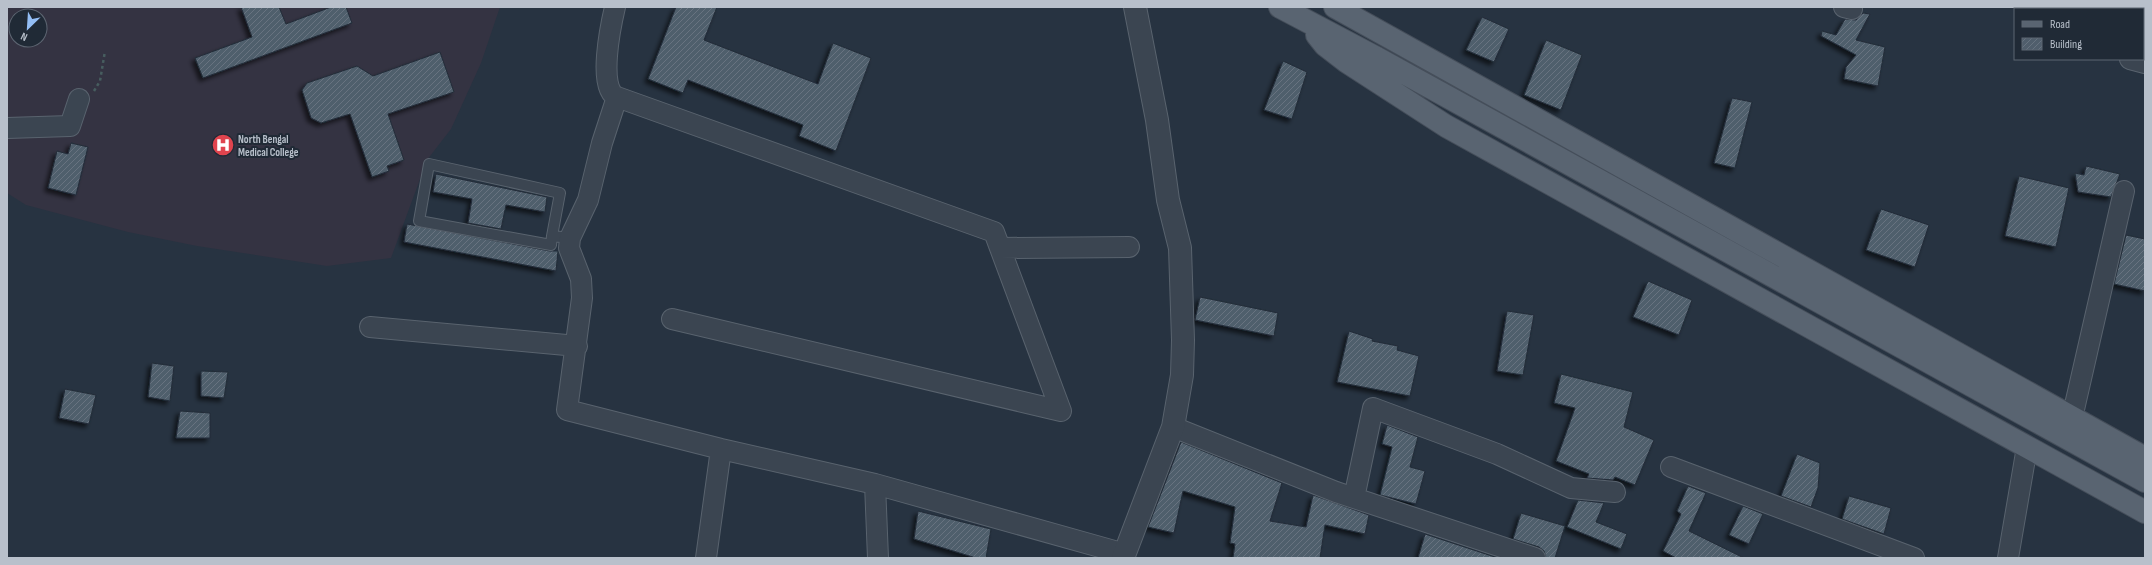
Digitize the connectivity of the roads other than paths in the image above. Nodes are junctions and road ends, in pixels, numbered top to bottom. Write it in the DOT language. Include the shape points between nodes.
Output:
graph roads {
  1 [pos="615,7"];
  2 [pos="1135,7"];
  3 [pos="1280,7"];
  4 [pos="1335,7"];
  5 [pos="1308,22"];
  6 [pos="2134,60"];
  7 [pos="2145,63"];
  8 [pos="617,97"];
  9 [pos="80,98"];
  10 [pos="7,128"];
  11 [pos="2124,191"];
  12 [pos="561,237"];
  13 [pos="1000,248"];
  14 [pos="1129,248"];
  15 [pos="672,319"];
  16 [pos="370,328"];
  17 [pos="577,346"];
  18 [pos="2072,418"];
  19 [pos="1173,427"];
  20 [pos="2027,447"];
  21 [pos="721,449"];
  22 [pos="2145,458"];
  23 [pos="1671,467"];
  24 [pos="2145,481"];
  25 [pos="875,484"];
  26 [pos="1615,492"];
  27 [pos="1354,498"];
  28 [pos="2145,512"];
  29 [pos="1124,556"];
  30 [pos="706,558"];
  31 [pos="878,558"];
  32 [pos="1535,558"];
  33 [pos="1914,558"];
  34 [pos="2008,558"];
  1 -- 8 [label="street" via="608,50 607,80 609,90"];
  2 -- 19 [label="street" via="1168,200 1180,248 1182,374"];
  3 -- 5 [label="main road"];
  4 -- 18 [label="main road"];
  5 -- 20 [label="main road" via="1325,45 1347,62 1446,126"];
  5 -- 24 [label="main road"];
  6 -- 7 [label="street"];
  8 -- 12 [label="street" via="590,192"];
  8 -- 13 [label="street" via="994,232"];
  9 -- 10 [label="street" via="70,126"];
  11 -- 18 [label="street"];
  12 -- 12 [label="lane" via="551,245 419,221 429,164 560,193"];
  12 -- 17 [label="street" via="570,248 582,289"];
  13 -- 14 [label="street"];
  13 -- 15 [label="street" via="1061,411"];
  16 -- 17 [label="street"];
  17 -- 21 [label="street" via="567,410"];
  18 -- 22 [label="main road"];
  19 -- 27 [label="street"];
  19 -- 29 [label="street"];
  20 -- 28 [label="main road"];
  20 -- 34 [label="street"];
  21 -- 25 [label="street"];
  21 -- 30 [label="street"];
  23 -- 33 [label="street"];
  25 -- 29 [label="street"];
  25 -- 31 [label="street"];
  26 -- 27 [label="street" via="1571,488 1497,454 1373,408"];
  27 -- 32 [label="street"];
}
